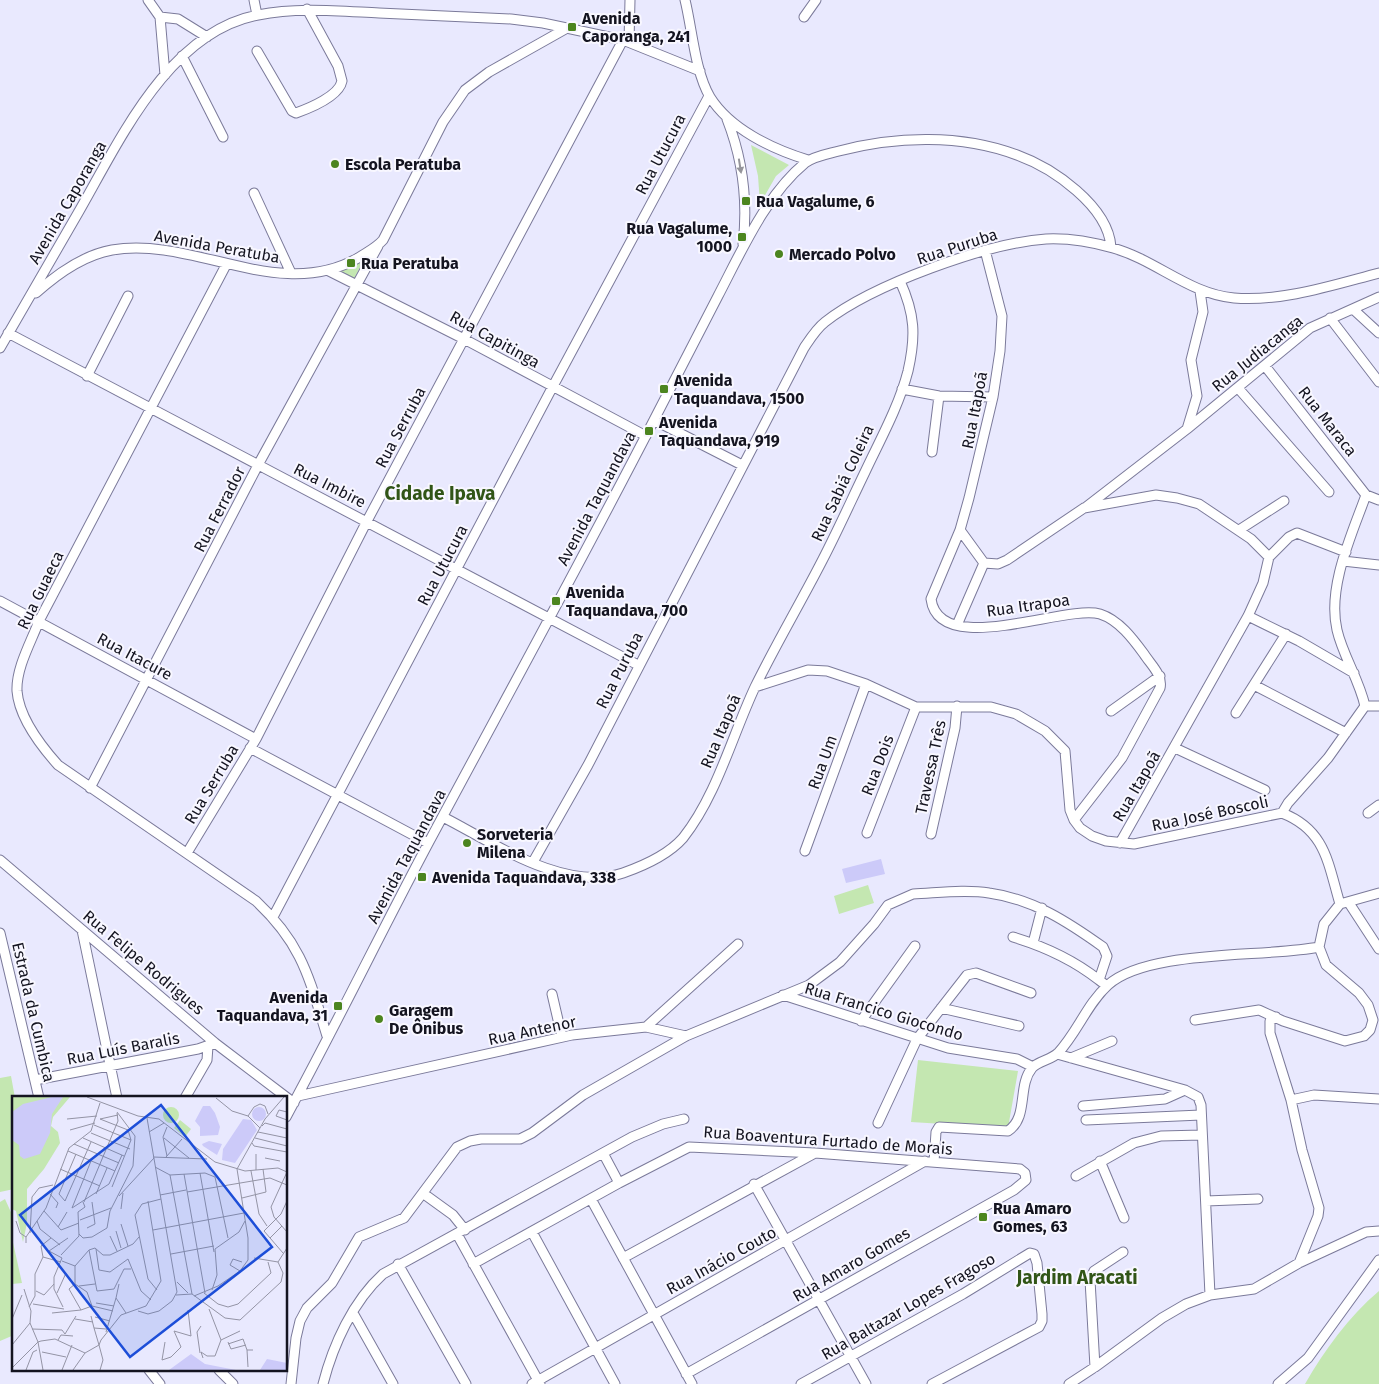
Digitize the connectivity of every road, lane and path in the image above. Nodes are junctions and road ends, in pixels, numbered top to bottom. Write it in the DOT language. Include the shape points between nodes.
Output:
graph roads {
  1 [pos="148,0"];
  2 [pos="254,0"];
  3 [pos="630,0"];
  4 [pos="685,0"];
  5 [pos="816,0"];
  6 [pos="307,9"];
  7 [pos="257,15"];
  8 [pos="160,17"];
  9 [pos="804,18"];
  10 [pos="568,28"];
  11 [pos="208,36"];
  12 [pos="626,41"];
  13 [pos="257,51"];
  14 [pos="182,56"];
  15 [pos="700,71"];
  16 [pos="165,75"];
  17 [pos="709,96"];
  18 [pos="727,120"];
  19 [pos="223,137"];
  20 [pos="808,160"];
  21 [pos="254,193"];
  22 [pos="378,246"];
  23 [pos="1111,247"];
  24 [pos="742,248"];
  25 [pos="985,250"];
  26 [pos="226,265"];
  27 [pos="329,271"];
  28 [pos="291,273"];
  29 [pos="1379,273"];
  30 [pos="900,281"];
  31 [pos="357,284"];
  32 [pos="1200,291"];
  33 [pos="128,296"];
  34 [pos="1379,297"];
  35 [pos="30,298"];
  36 [pos="1354,310"];
  37 [pos="1330,318"];
  38 [pos="1379,333"];
  39 [pos="8,334"];
  40 [pos="464,339"];
  41 [pos="0,348"];
  42 [pos="1265,366"];
  43 [pos="87,376"];
  44 [pos="1379,382"];
  45 [pos="552,388"];
  46 [pos="1238,388"];
  47 [pos="902,389"];
  48 [pos="939,396"];
  49 [pos="993,398"];
  50 [pos="149,409"];
  51 [pos="654,420"];
  52 [pos="1187,429"];
  53 [pos="646,436"];
  54 [pos="932,452"];
  55 [pos="258,465"];
  56 [pos="742,465"];
  57 [pos="1329,492"];
  58 [pos="1366,495"];
  59 [pos="1379,500"];
  60 [pos="1284,502"];
  61 [pos="1084,508"];
  62 [pos="367,521"];
  63 [pos="960,530"];
  64 [pos="1239,530"];
  65 [pos="1270,557"];
  66 [pos="1345,557"];
  67 [pos="984,563"];
  68 [pos="1379,565"];
  69 [pos="457,570"];
  70 [pos="0,601"];
  71 [pos="1248,616"];
  72 [pos="549,619"];
  73 [pos="39,621"];
  74 [pos="958,625"];
  75 [pos="1286,634"];
  76 [pos="638,666"];
  77 [pos="1354,673"];
  78 [pos="1160,676"];
  79 [pos="147,679"];
  80 [pos="866,684"];
  81 [pos="1254,685"];
  82 [pos="755,687"];
  83 [pos="957,706"];
  84 [pos="1365,706"];
  85 [pos="1379,706"];
  86 [pos="916,708"];
  87 [pos="1111,711"];
  88 [pos="1236,713"];
  89 [pos="1346,733"];
  90 [pos="256,739"];
  91 [pos="250,748"];
  92 [pos="1175,748"];
  93 [pos="90,788"];
  94 [pos="1265,790"];
  95 [pos="338,794"];
  96 [pos="1379,805"];
  97 [pos="1282,813"];
  98 [pos="1368,813"];
  99 [pos="443,817"];
  100 [pos="1074,820"];
  101 [pos="867,834"];
  102 [pos="930,834"];
  103 [pos="428,843"];
  104 [pos="1120,843"];
  105 [pos="805,851"];
  106 [pos="187,853"];
  107 [pos="0,860"];
  108 [pos="533,862"];
  109 [pos="1379,893"];
  110 [pos="1344,904"];
  111 [pos="1042,908"];
  112 [pos="273,917"];
  113 [pos="82,930"];
  114 [pos="0,933"];
  115 [pos="1013,937"];
  116 [pos="1033,943"];
  117 [pos="738,944"];
  118 [pos="915,946"];
  119 [pos="1319,947"];
  120 [pos="1379,949"];
  121 [pos="1103,983"];
  122 [pos="1031,993"];
  123 [pos="552,994"];
  124 [pos="784,995"];
  125 [pos="941,1008"];
  126 [pos="1276,1017"];
  127 [pos="1195,1020"];
  128 [pos="861,1021"];
  129 [pos="1019,1026"];
  130 [pos="646,1027"];
  131 [pos="327,1036"];
  132 [pos="686,1036"];
  133 [pos="562,1037"];
  134 [pos="917,1039"];
  135 [pos="1112,1040"];
  136 [pos="212,1044"];
  137 [pos="1057,1054"];
  138 [pos="1071,1058"];
  139 [pos="111,1064"];
  140 [pos="1033,1067"];
  141 [pos="35,1080"];
  142 [pos="1185,1090"];
  143 [pos="38,1096"];
  144 [pos="117,1096"];
  145 [pos="185,1096"];
  146 [pos="1379,1099"];
  147 [pos="296,1100"];
  148 [pos="1291,1100"];
  149 [pos="1083,1106"];
  150 [pos="288,1114"];
  151 [pos="1201,1116"];
  152 [pos="684,1120"];
  153 [pos="1086,1120"];
  154 [pos="878,1123"];
  155 [pos="1202,1135"];
  156 [pos="603,1153"];
  157 [pos="815,1153"];
  158 [pos="1100,1161"];
  159 [pos="929,1162"];
  160 [pos="1076,1176"];
  161 [pos="1027,1177"];
  162 [pos="619,1182"];
  163 [pos="754,1184"];
  164 [pos="424,1194"];
  165 [pos="591,1199"];
  166 [pos="1258,1200"];
  167 [pos="1206,1201"];
  168 [pos="1124,1218"];
  169 [pos="1379,1231"];
  170 [pos="461,1232"];
  171 [pos="532,1232"];
  172 [pos="786,1240"];
  173 [pos="1123,1252"];
  174 [pos="623,1258"];
  175 [pos="1379,1260"];
  176 [pos="398,1264"];
  177 [pos="473,1264"];
  178 [pos="1299,1264"];
  179 [pos="1210,1295"];
  180 [pos="819,1299"];
  181 [pos="353,1312"];
  182 [pos="654,1315"];
  183 [pos="595,1348"];
  184 [pos="851,1356"];
  185 [pos="1096,1367"];
  186 [pos="150,1372"];
  187 [pos="221,1372"];
  188 [pos="686,1374"];
  189 [pos="537,1383"];
  190 [pos="160,1384"];
  191 [pos="233,1384"];
  192 [pos="291,1384"];
  193 [pos="323,1384"];
  194 [pos="393,1384"];
  195 [pos="466,1384"];
  196 [pos="615,1384"];
  197 [pos="692,1384"];
  198 [pos="801,1384"];
  199 [pos="866,1384"];
  200 [pos="932,1384"];
  201 [pos="1068,1384"];
  202 [pos="1278,1384"];
  1 -- 8 [label="street"];
  2 -- 7 [label="street"];
  3 -- 12 [label="street"];
  4 -- 15 [label="street"];
  5 -- 9 [label="street"];
  6 -- 7 [label="street, Avenida Caporanga"];
  6 -- 10 [label="street, Avenida Caporanga" via="511,19"];
  6 -- 13 [label="street" via="338,66 342,81 337,90 296,113"];
  7 -- 11 [label="street, Avenida Caporanga"];
  8 -- 11 [label="street" via="178,19"];
  8 -- 16 [label="street"];
  10 -- 12 [label="street, Avenida Caporanga"];
  10 -- 22 [label="street" via="489,72 465,90 443,122"];
  11 -- 14 [label="street, Avenida Caporanga"];
  12 -- 15 [label="street, Avenida Caporanga"];
  12 -- 40 [label="street, Rua Serruba"];
  14 -- 16 [label="street, Avenida Caporanga"];
  14 -- 19 [label="street"];
  15 -- 17 [label="street"];
  16 -- 35 [label="street, Avenida Caporanga" via="146,98 102,170"];
  17 -- 18 [label="street"];
  17 -- 45 [label="street, Rua Utucura"];
  18 -- 20 [label="street"];
  18 -- 24 [label="street, one-way" via="737,145 744,194 746,218"];
  20 -- 23 [label="street" via="862,145 902,140 959,142 1010,152 1034,161 1067,183 1105,225"];
  20 -- 24 [label="street, Avenida Taquandava" via="780,190"];
  21 -- 28 [label="street"];
  22 -- 27 [label="street, Avenida Peratuba"];
  22 -- 31 [label="street, Rua Ferrador"];
  23 -- 25 [label="street, Rua Puruba" via="1045,239"];
  23 -- 32 [label="street, Rua Puruba" via="1153,263"];
  24 -- 51 [label="street, Avenida Taquandava"];
  25 -- 30 [label="street, Rua Puruba"];
  25 -- 49 [label="street, Rua Itapoã" via="1002,316"];
  26 -- 28 [label="street, Avenida Peratuba"];
  26 -- 35 [label="street, Avenida Peratuba" via="168,250 112,250 58,274"];
  26 -- 50 [label="street, Rua Guaeca"];
  27 -- 28 [label="street, Avenida Peratuba"];
  27 -- 31 [label="street, Rua Capitinga"];
  29 -- 32 [label="street, Rua Puruba" via="1340,284 1260,298 1234,298"];
  30 -- 47 [label="street, Rua Sabiá Coleira" via="911,307 914,325"];
  30 -- 56 [label="street, Rua Puruba" via="851,304 814,333"];
  31 -- 40 [label="street, Rua Capitinga"];
  31 -- 55 [label="street, Rua Ferrador"];
  32 -- 52 [label="street" via="1203,312 1191,360 1197,396"];
  33 -- 43 [label="street"];
  34 -- 36 [label="street, Rua Judiacanga"];
  35 -- 39 [label="street, Avenida Caporanga"];
  36 -- 37 [label="street, Rua Judiacanga"];
  36 -- 38 [label="street"];
  37 -- 42 [label="street, Rua Judiacanga" via="1310,328"];
  37 -- 44 [label="street"];
  39 -- 41 [label="street, Avenida Caporanga"];
  39 -- 43 [label="street, Rua Imbire"];
  40 -- 45 [label="street, Rua Capitinga"];
  40 -- 62 [label="street, Rua Serruba"];
  42 -- 46 [label="street, Rua Judiacanga"];
  42 -- 58 [label="street, Rua Maraca"];
  43 -- 50 [label="street, Rua Imbire"];
  45 -- 53 [label="street, Rua Capitinga"];
  45 -- 69 [label="street, Rua Utucura"];
  46 -- 52 [label="street, Rua Judiacanga"];
  46 -- 57 [label="street"];
  47 -- 48 [label="street"];
  47 -- 82 [label="street, Rua Sabiá Coleira" via="824,557"];
  48 -- 49 [label="street"];
  48 -- 54 [label="street"];
  49 -- 63 [label="street, Rua Itapoã" via="979,465"];
  50 -- 55 [label="street, Rua Imbire"];
  50 -- 73 [label="street, Rua Guaeca"];
  51 -- 53 [label="street, Avenida Taquandava"];
  51 -- 56 [label="street"];
  52 -- 61 [label="street, Rua Judiacanga"];
  53 -- 72 [label="street, Avenida Taquandava"];
  55 -- 62 [label="street, Rua Imbire"];
  55 -- 79 [label="street, Rua Ferrador"];
  56 -- 76 [label="street, Rua Puruba"];
  58 -- 59 [label="street"];
  58 -- 66 [label="street"];
  60 -- 64 [label="street"];
  61 -- 64 [label="street" via="1156,496 1177,498 1200,504"];
  61 -- 67 [label="street" via="1007,560 998,564"];
  62 -- 69 [label="street, Rua Imbire"];
  62 -- 90 [label="street, Rua Serruba"];
  63 -- 67 [label="street"];
  63 -- 74 [label="street, Rua Itrapoa" via="931,599 932,608 939,617"];
  64 -- 65 [label="street"];
  65 -- 66 [label="street" via="1297,532"];
  65 -- 71 [label="street, Rua Itapoã" via="1263,583"];
  66 -- 68 [label="street"];
  66 -- 77 [label="street" via="1334,599 1335,616 1337,630"];
  67 -- 74 [label="street"];
  69 -- 72 [label="street, Rua Imbire"];
  69 -- 95 [label="street, Rua Utucura"];
  70 -- 73 [label="street, Rua Itacure"];
  71 -- 75 [label="street"];
  71 -- 92 [label="street, Rua Itapoã"];
  72 -- 76 [label="street, Rua Imbire"];
  72 -- 99 [label="street, Avenida Taquandava"];
  73 -- 79 [label="street, Rua Itacure"];
  73 -- 93 [label="street, Rua Guaeca" via="20,672 17,692 25,716 51,757"];
  74 -- 78 [label="street, Rua Itrapoa" via="1002,626 1080,613 1099,614 1123,628"];
  75 -- 77 [label="street"];
  75 -- 81 [label="street"];
  76 -- 108 [label="street, Rua Puruba" via="588,765"];
  77 -- 84 [label="street"];
  78 -- 87 [label="street"];
  78 -- 100 [label="street" via="1160,688 1122,758"];
  79 -- 90 [label="street, Rua Itacure"];
  79 -- 93 [label="street, Rua Ferrador"];
  80 -- 82 [label="street, Rua Itapoã" via="827,671 808,670"];
  80 -- 86 [label="street, Rua Itapoã"];
  80 -- 105 [label="street, Rua Um"];
  81 -- 88 [label="street"];
  81 -- 89 [label="street"];
  82 -- 108 [label="street, Rua Itapoã" via="714,783 682,839 660,856 638,867 602,878 566,874"];
  83 -- 86 [label="street, Rua Itapoã"];
  83 -- 100 [label="street, Rua Itapoã" via="991,707 1016,714 1063,746"];
  83 -- 102 [label="street, Travessa Três" via="955,728"];
  84 -- 85 [label="street"];
  84 -- 89 [label="street"];
  86 -- 101 [label="street, Rua Dois"];
  89 -- 97 [label="street"];
  90 -- 91 [label="street, Rua Serruba"];
  91 -- 95 [label="street"];
  91 -- 106 [label="street, Rua Serruba"];
  92 -- 94 [label="street"];
  92 -- 104 [label="street, Rua Itapoã"];
  93 -- 106 [label="street, Rua Guaeca"];
  95 -- 103 [label="street"];
  95 -- 112 [label="street, Rua Utucura"];
  96 -- 98 [label="street"];
  97 -- 104 [label="street, Rua José Boscoli" via="1158,839"];
  97 -- 110 [label="street, Rua José Boscoli" via="1304,824 1319,839"];
  99 -- 103 [label="street, Avenida Taquandava"];
  99 -- 108 [label="street, Rua Itapoã"];
  100 -- 104 [label="street, Rua Itapoã" via="1092,836"];
  103 -- 131 [label="street, Avenida Taquandava"];
  106 -- 112 [label="street, Rua Guaeca" via="256,901"];
  107 -- 113 [label="street, Rua Felipe Rodrigues"];
  109 -- 110 [label="street"];
  110 -- 119 [label="street" via="1324,924"];
  110 -- 120 [label="street, Rua José Boscoli"];
  111 -- 116 [label="street"];
  111 -- 121 [label="street" via="1103,947 1108,956"];
  111 -- 124 [label="street" via="988,892 902,897 888,905 840,962 809,985"];
  112 -- 131 [label="street, Rua Guaeca" via="296,948 307,970"];
  113 -- 136 [label="street, Rua Felipe Rodrigues"];
  113 -- 139 [label="street"];
  114 -- 141 [label="street, Estrada da Cumbica"];
  115 -- 116 [label="street"];
  116 -- 121 [label="street" via="1089,972"];
  117 -- 130 [label="street"];
  118 -- 128 [label="street"];
  119 -- 121 [label="street" via="1199,958 1144,967"];
  119 -- 126 [label="street" via="1326,965 1368,1005 1373,1020 1370,1030 1360,1039 1345,1040"];
  121 -- 137 [label="street"];
  122 -- 125 [label="street" via="971,973"];
  123 -- 133 [label="street"];
  124 -- 128 [label="street, Rua Francico Giocondo"];
  124 -- 132 [label="street"];
  125 -- 129 [label="street"];
  125 -- 134 [label="street"];
  126 -- 127 [label="street" via="1259,1010"];
  126 -- 148 [label="street" via="1270,1021 1270,1033"];
  128 -- 134 [label="street, Rua Francico Giocondo"];
  130 -- 132 [label="street, Rua Antenor"];
  130 -- 133 [label="street, Rua Antenor"];
  131 -- 147 [label="street, Avenida Taquandava"];
  132 -- 164 [label="street" via="583,1095 520,1139 481,1139 457,1147"];
  133 -- 147 [label="street, Rua Antenor"];
  134 -- 140 [label="street, Rua Francico Giocondo" via="961,1051 1017,1059"];
  134 -- 154 [label="street"];
  135 -- 138 [label="street"];
  136 -- 139 [label="street, Rua Luís Baralis"];
  136 -- 145 [label="street" via="207,1060"];
  136 -- 147 [label="street, Rua Felipe Rodrigues"];
  137 -- 138 [label="street"];
  137 -- 140 [label="street"];
  138 -- 142 [label="street"];
  139 -- 141 [label="street, Rua Luís Baralis"];
  139 -- 144 [label="street"];
  140 -- 159 [label="street" via="1019,1118 1013,1128 1008,1131 939,1127"];
  141 -- 143 [label="street, Estrada da Cumbica"];
  142 -- 149 [label="street" via="1166,1099"];
  142 -- 151 [label="street" via="1198,1097"];
  146 -- 148 [label="street" via="1314,1095"];
  147 -- 150 [label="street, Avenida Taquandava"];
  148 -- 178 [label="street" via="1319,1208"];
  151 -- 153 [label="street"];
  151 -- 155 [label="street"];
  152 -- 156 [label="street" via="663,1124"];
  155 -- 158 [label="street" via="1167,1135 1147,1139"];
  155 -- 167 [label="street"];
  156 -- 162 [label="street"];
  156 -- 170 [label="street"];
  157 -- 159 [label="street, Rua Boaventura Furtado de Morais"];
  157 -- 162 [label="street, Rua Boaventura Furtado de Morais" via="689,1147"];
  157 -- 163 [label="street"];
  158 -- 160 [label="street"];
  158 -- 168 [label="street"];
  159 -- 161 [label="street, Rua Boaventura Furtado de Morais" via="1020,1169"];
  159 -- 172 [label="street, Rua Inácio Couto"];
  161 -- 180 [label="street, Rua Amaro Gomes" via="1014,1190"];
  162 -- 165 [label="street, Rua Boaventura Furtado de Morais"];
  163 -- 172 [label="street"];
  163 -- 174 [label="street"];
  164 -- 170 [label="street" via="449,1211"];
  164 -- 192 [label="street" via="404,1218 359,1237 332,1283 307,1308 296,1338"];
  165 -- 171 [label="street, Rua Boaventura Furtado de Morais"];
  165 -- 174 [label="street"];
  166 -- 167 [label="street"];
  167 -- 179 [label="street"];
  169 -- 178 [label="street" via="1366,1232"];
  170 -- 176 [label="street"];
  170 -- 177 [label="street"];
  171 -- 177 [label="street, Rua Boaventura Furtado de Morais"];
  171 -- 183 [label="street"];
  172 -- 180 [label="street"];
  172 -- 182 [label="street, Rua Inácio Couto"];
  173 -- 185 [label="street" via="1094,1271 1090,1280"];
  174 -- 182 [label="street"];
  175 -- 202 [label="street" via="1308,1358"];
  176 -- 181 [label="street" via="376,1280"];
  176 -- 195 [label="street"];
  177 -- 189 [label="street"];
  178 -- 179 [label="street" via="1254,1289"];
  179 -- 185 [label="street" via="1162,1318"];
  180 -- 184 [label="street"];
  180 -- 188 [label="street, Rua Amaro Gomes"];
  181 -- 193 [label="street"];
  181 -- 194 [label="street"];
  182 -- 183 [label="street, Rua Inácio Couto"];
  182 -- 188 [label="street"];
  183 -- 189 [label="street, Rua Inácio Couto"];
  183 -- 196 [label="street"];
  184 -- 198 [label="street, Rua Baltazar Lopes Fragoso"];
  184 -- 199 [label="street"];
  184 -- 200 [label="street, Rua Baltazar Lopes Fragoso" via="1030,1253 1036,1257 1042,1321 1034,1330"];
  185 -- 201 [label="street"];
  186 -- 190 [label="street"];
  187 -- 191 [label="street"];
  188 -- 197 [label="street"];
}
